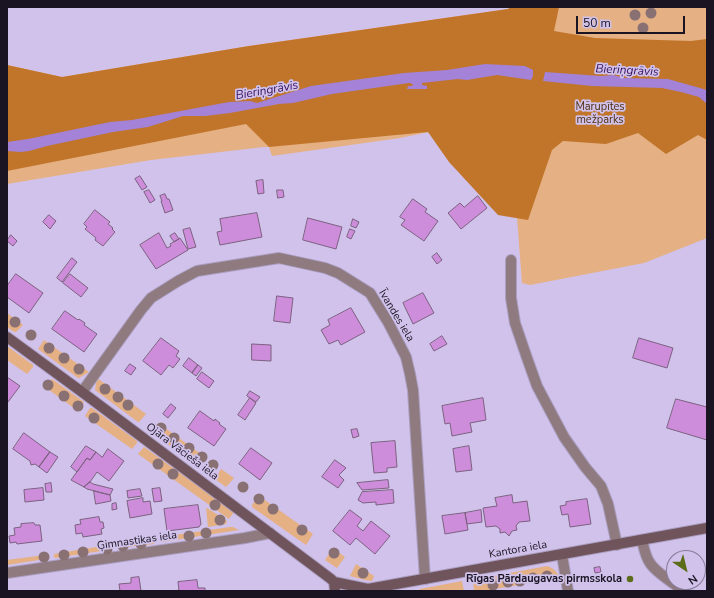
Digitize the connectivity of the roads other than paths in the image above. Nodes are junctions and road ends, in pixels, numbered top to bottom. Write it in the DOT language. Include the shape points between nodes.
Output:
graph roads {
  1 [pos="511,260"];
  2 [pos="7,337"];
  3 [pos="82,392"];
  4 [pos="707,528"];
  5 [pos="270,533"];
  6 [pos="642,540"];
  7 [pos="617,545"];
  8 [pos="562,555"];
  9 [pos="7,573"];
  10 [pos="425,579"];
  11 [pos="335,587"];
  12 [pos="568,591"];
  13 [pos="684,591"];
  1 -- 7 [label="street" via="511,298 516,323 537,386 564,437 601,486 608,504"];
  2 -- 3 [label="main road, Ojāra Vācieša iela"];
  3 -- 5 [label="main road, Ojāra Vācieša iela"];
  3 -- 10 [label="street, Īvandes iela" via="151,298 197,271 278,258 338,273 370,293 406,357 413,390"];
  4 -- 6 [label="main road, Kantora iela"];
  5 -- 9 [label="street, Ģimnastikas iela"];
  5 -- 11 [label="main road, Ojāra Vācieša iela" via="331,579"];
  6 -- 7 [label="main road, Kantora iela"];
  6 -- 13 [label="street" via="650,564"];
  7 -- 8 [label="main road, Kantora iela"];
  8 -- 10 [label="main road, Kantora iela"];
  8 -- 12 [label="street"];
  10 -- 11 [label="main road, Kantora iela" via="368,589"];
}
